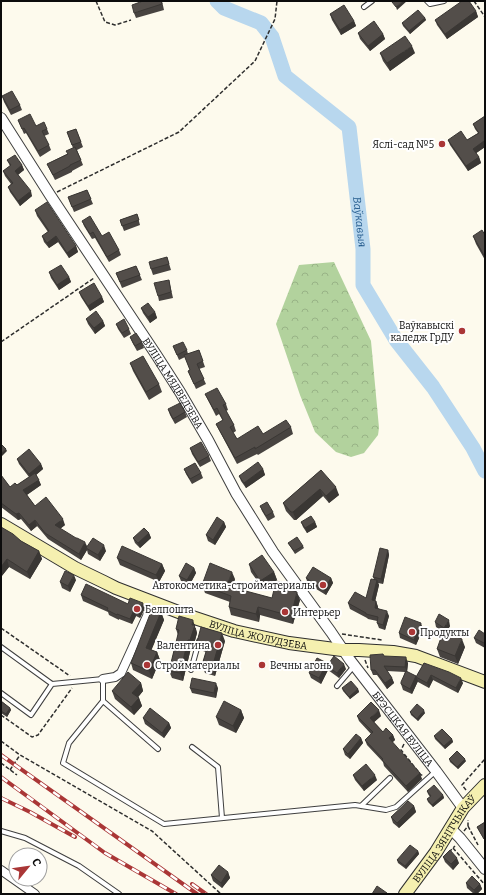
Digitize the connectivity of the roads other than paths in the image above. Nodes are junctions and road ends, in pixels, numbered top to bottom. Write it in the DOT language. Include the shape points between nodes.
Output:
graph roads {
  1 [pos="372,1"];
  2 [pos="427,1"];
  3 [pos="444,1"];
  4 [pos="364,7"];
  5 [pos="1,118"];
  6 [pos="1,524"];
  7 [pos="153,603"];
  8 [pos="201,635"];
  9 [pos="1,647"];
  10 [pos="342,650"];
  11 [pos="354,666"];
  12 [pos="191,670"];
  13 [pos="103,679"];
  14 [pos="485,682"];
  15 [pos="52,684"];
  16 [pos="337,686"];
  17 [pos="1,693"];
  18 [pos="103,701"];
  19 [pos="192,747"];
  20 [pos="158,749"];
  21 [pos="436,771"];
  22 [pos="390,778"];
  23 [pos="485,785"];
  24 [pos="361,806"];
  25 [pos="463,808"];
  26 [pos="222,818"];
  27 [pos="450,828"];
  28 [pos="1,831"];
  29 [pos="485,869"];
  30 [pos="1,870"];
  31 [pos="35,894"];
  32 [pos="119,894"];
  33 [pos="405,894"];
  1 -- 4 [label="lane"];
  2 -- 3 [label="lane" via="430,4"];
  5 -- 10 [label="street, ВУЛІЦА МЯДВЕДЗЕВА" via="180,392 272,552"];
  6 -- 7 [label="main road, ВУЛІЦА ЖОЛУДЗЕВА" via="75,568"];
  7 -- 10 [label="main road, ВУЛІЦА ЖОЛУДЗЕВА" via="204,624 282,641"];
  7 -- 13 [label="street" via="121,673"];
  8 -- 12 [label="lane"];
  9 -- 15 [label="lane"];
  10 -- 11 [label="street, БРЭСЦКАЯ ВУЛІЦА"];
  10 -- 14 [label="main road, ВУЛІЦА ЖОЛУДЗЕВА" via="393,652 416,656"];
  11 -- 16 [label="lane"];
  11 -- 21 [label="street, БРЭСЦКАЯ ВУЛІЦА"];
  13 -- 15 [label="lane"];
  13 -- 18 [label="lane"];
  15 -- 17 [label="lane" via="31,716"];
  18 -- 20 [label="lane"];
  18 -- 26 [label="lane" via="69,743 63,763 164,824"];
  19 -- 26 [label="lane" via="218,767"];
  21 -- 24 [label="lane" via="396,807 386,810"];
  21 -- 25 [label="street, БРЭСЦКАЯ ВУЛІЦА"];
  22 -- 24 [label="lane"];
  23 -- 25 [label="main road, ВУЛІЦА ЗЯНІТЧЫКАЎ"];
  24 -- 26 [label="lane"];
  25 -- 27 [label="main road, ВУЛІЦА ЗЯНІТЧЫКАЎ"];
  27 -- 29 [label="street"];
  27 -- 33 [label="main road, ВУЛІЦА ЗЯНІТЧЫКАЎ"];
  28 -- 32 [label="lane" via="25,838 79,866"];
  30 -- 31 [label="street"];
}
